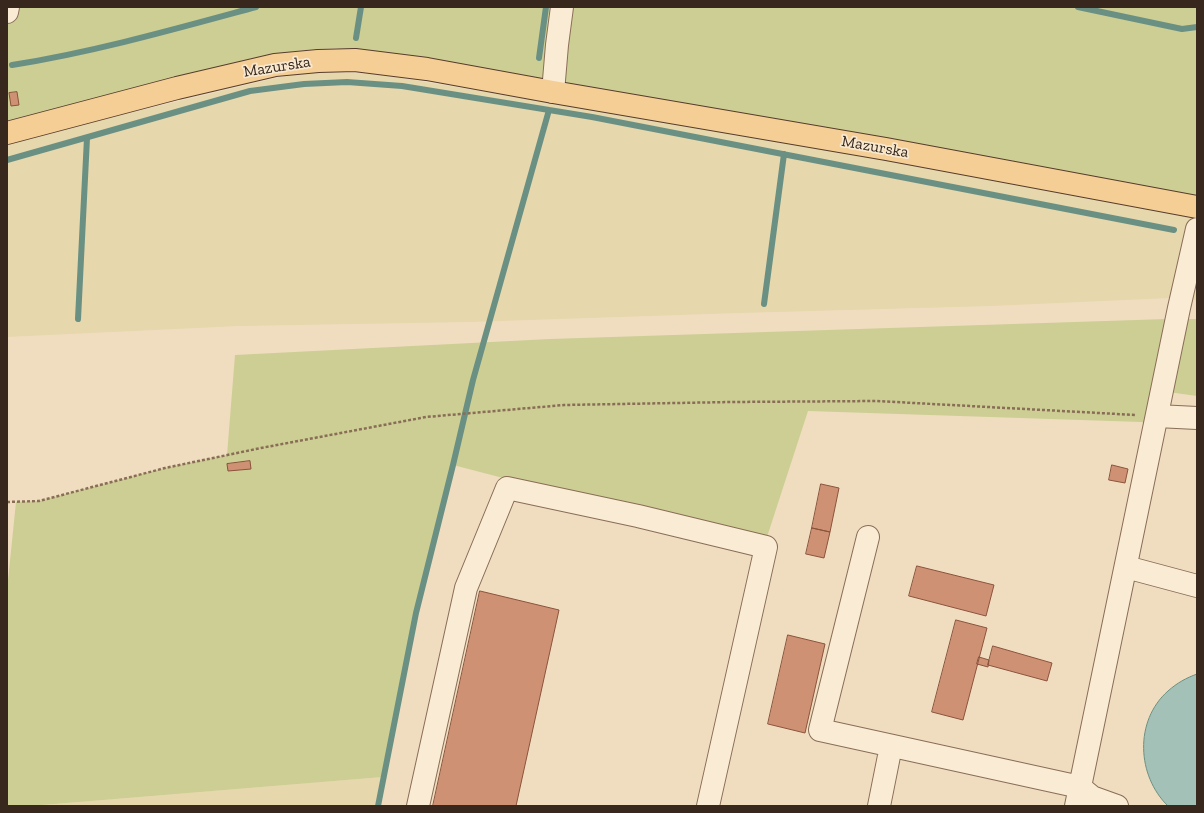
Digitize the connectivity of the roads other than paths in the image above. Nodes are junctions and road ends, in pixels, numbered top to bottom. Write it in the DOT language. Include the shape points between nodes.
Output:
graph roads {
  1 [pos="8,7"];
  2 [pos="562,7"];
  3 [pos="7,12"];
  4 [pos="553,92"];
  5 [pos="7,133"];
  6 [pos="1197,207"];
  7 [pos="1197,229"];
  8 [pos="1157,416"];
  9 [pos="1197,418"];
  10 [pos="868,537"];
  11 [pos="1126,567"];
  12 [pos="1197,586"];
  13 [pos="891,746"];
  14 [pos="1078,796"];
  15 [pos="418,806"];
  16 [pos="708,806"];
  17 [pos="879,806"];
  18 [pos="1117,806"];
  1 -- 3 [label="lane"];
  2 -- 4 [label="lane"];
  4 -- 5 [label="main road, Mazurska" via="381,63 355,60 298,62 228,76"];
  4 -- 6 [label="main road, Mazurska" via="886,149"];
  7 -- 8 [label="lane" via="1178,308"];
  8 -- 9 [label="lane"];
  8 -- 11 [label="lane"];
  10 -- 13 [label="lane" via="820,730"];
  11 -- 12 [label="lane"];
  11 -- 14 [label="lane"];
  13 -- 14 [label="lane"];
  13 -- 17 [label="lane"];
  14 -- 18 [label="lane" via="1092,797"];
  15 -- 16 [label="lane" via="466,588 507,488 766,547"];
}
